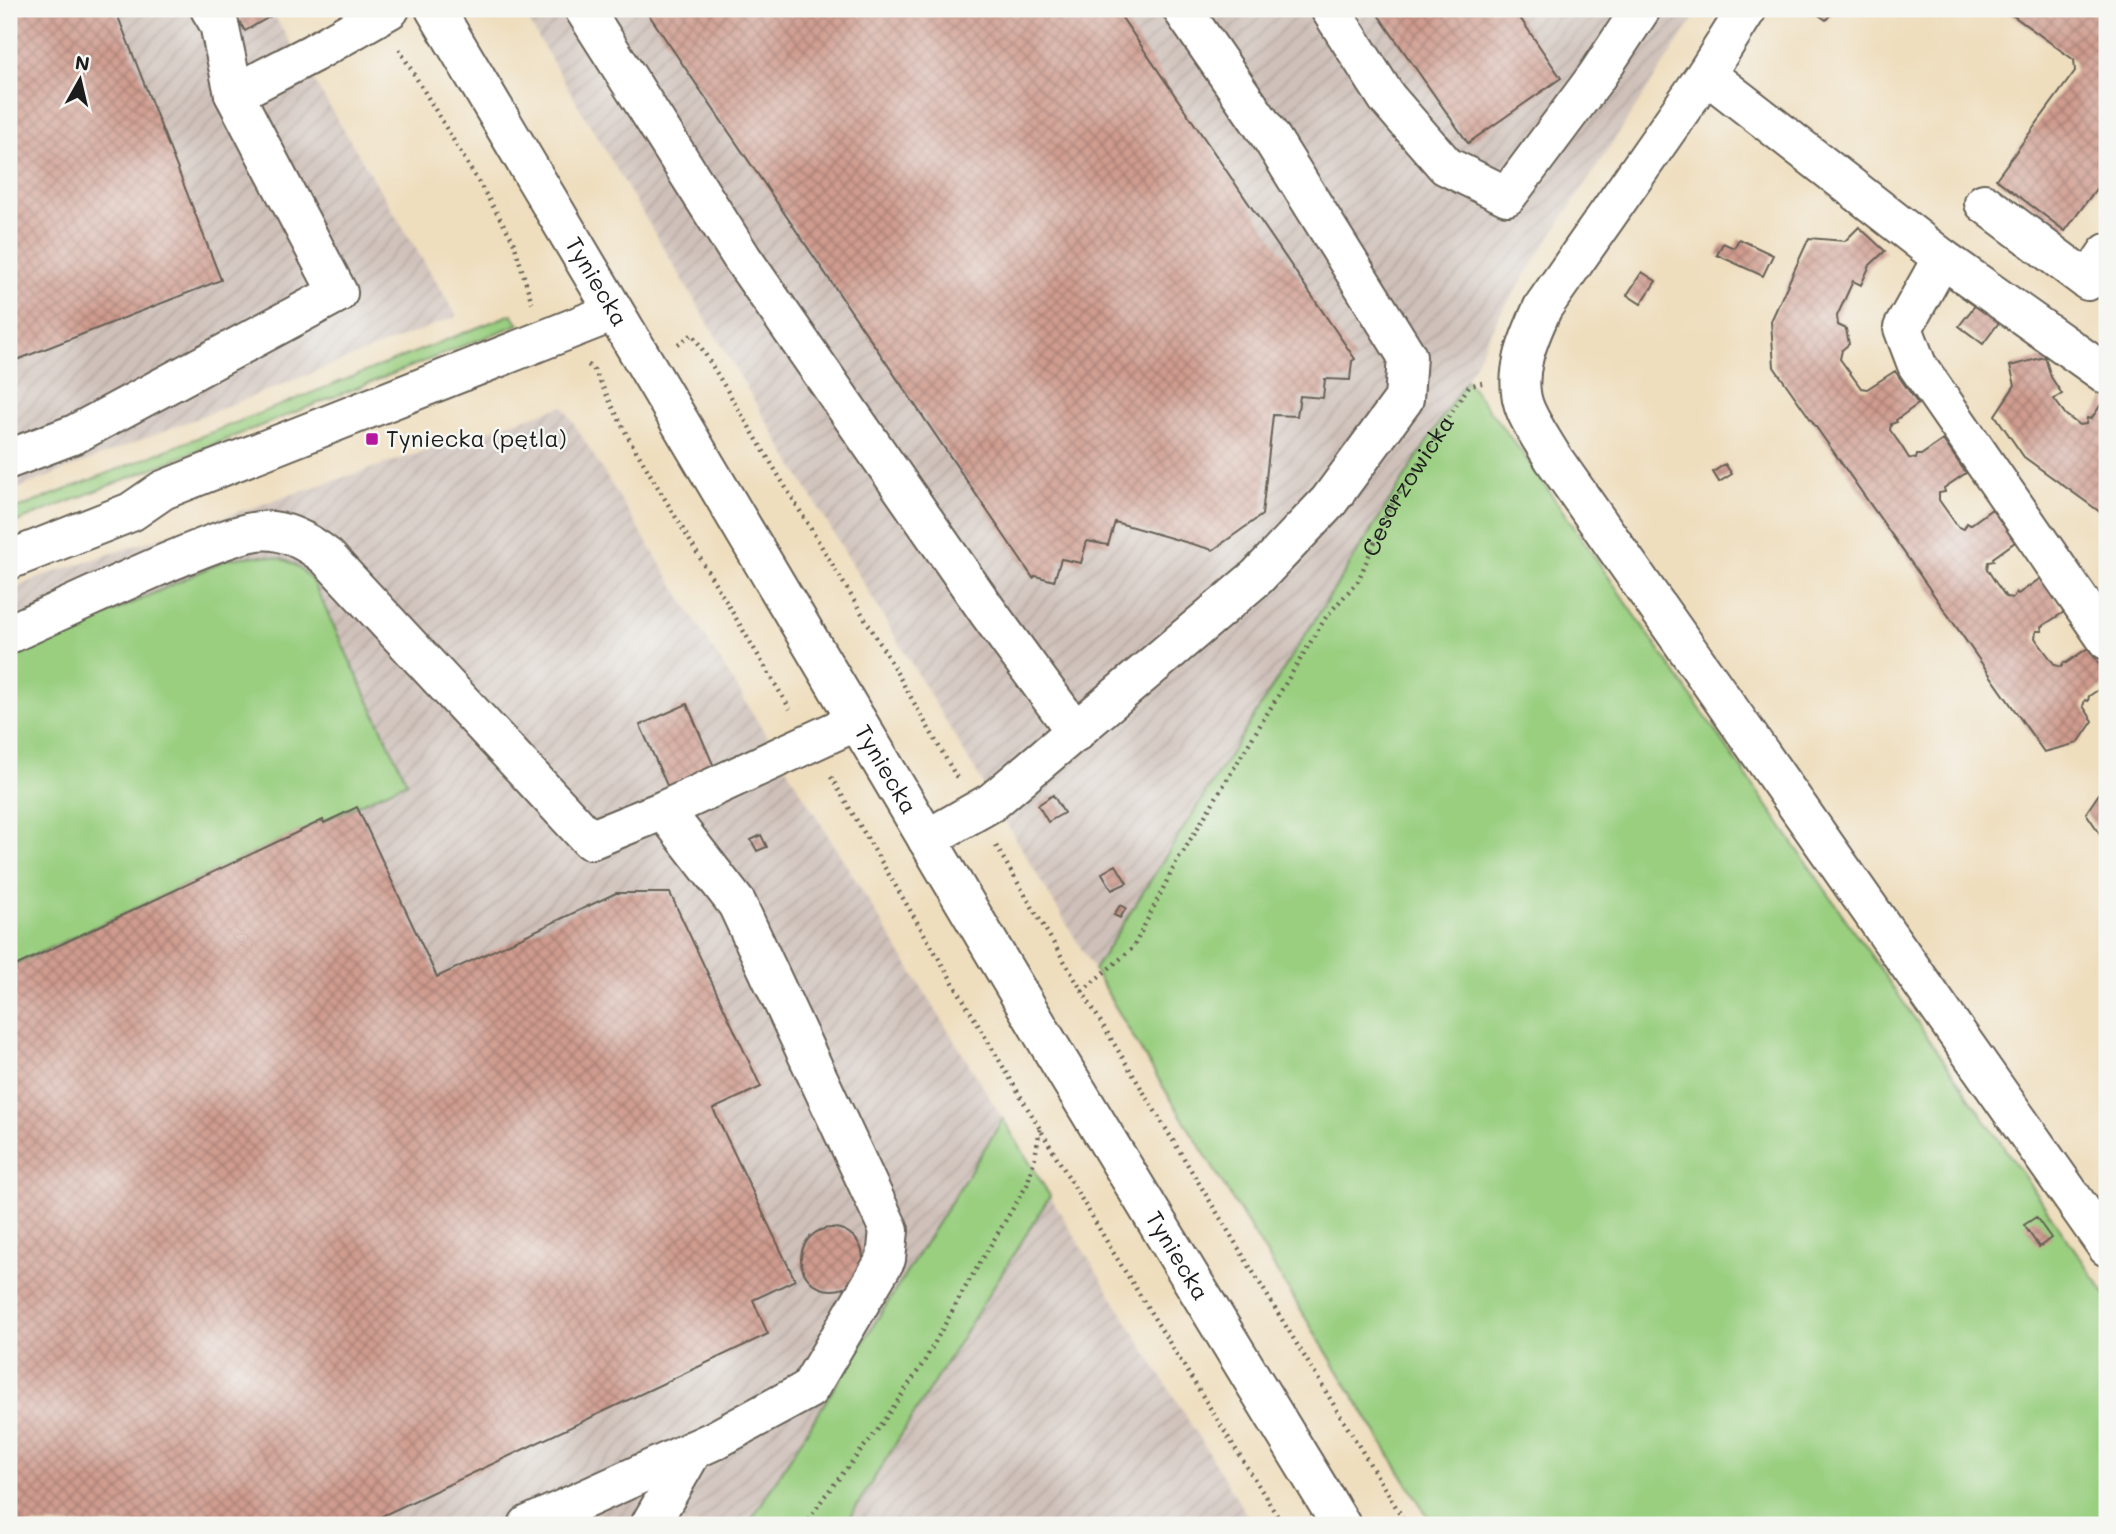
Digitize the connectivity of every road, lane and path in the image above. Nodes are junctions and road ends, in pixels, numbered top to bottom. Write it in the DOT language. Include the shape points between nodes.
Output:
graph roads {
  1 [pos="210,9"];
  2 [pos="435,9"];
  3 [pos="584,9"];
  4 [pos="1182,9"];
  5 [pos="1330,9"];
  6 [pos="1641,9"];
  7 [pos="1747,9"];
  8 [pos="392,24"];
  9 [pos="1706,74"];
  10 [pos="234,94"];
  11 [pos="1984,203"];
  12 [pos="2107,254"];
  13 [pos="1942,258"];
  14 [pos="529,299"];
  15 [pos="614,312"];
  16 [pos="693,334"];
  17 [pos="584,362"];
  18 [pos="2107,375"];
  19 [pos="1520,376"];
  20 [pos="9,458"];
  21 [pos="9,560"];
  22 [pos="9,634"];
  23 [pos="2107,640"];
  24 [pos="791,710"];
  25 [pos="857,721"];
  26 [pos="1076,732"];
  27 [pos="834,780"];
  28 [pos="664,810"];
  29 [pos="977,812"];
  30 [pos="927,839"];
  31 [pos="1082,991"];
  32 [pos="1040,1128"];
  33 [pos="2107,1247"];
  34 [pos="693,1450"];
  35 [pos="598,1493"];
  36 [pos="528,1525"];
  37 [pos="638,1525"];
  38 [pos="650,1525"];
  39 [pos="805,1525"];
  40 [pos="1283,1525"];
  41 [pos="1341,1525"];
  42 [pos="1407,1525"];
  1 -- 10 [label="street" via="219,24"];
  2 -- 15 [label="street, Tyniecka"];
  3 -- 26 [label="street" via="741,258"];
  4 -- 26 [label="street" via="1272,139 1406,356 1404,398 1329,502 1257,577"];
  5 -- 6 [label="street" via="1387,98 1446,166 1507,196"];
  7 -- 9 [label="street"];
  8 -- 10 [label="street" via="313,53"];
  8 -- 14 [label="path" via="513,240"];
  9 -- 13 [label="street"];
  9 -- 19 [label="street" via="1543,307 1529,336"];
  10 -- 20 [label="street" via="338,293 75,434"];
  11 -- 12 [label="street" via="2088,281"];
  13 -- 18 [label="street"];
  13 -- 23 [label="street" via="1903,328 1917,365"];
  15 -- 21 [label="street" via="163,490 131,512"];
  15 -- 25 [label="street, Tyniecka"];
  16 -- 29 [label="path"];
  17 -- 24 [label="path" via="593,368 628,437"];
  19 -- 31 [label="path, Cesarzowicka" via="1469,386 1389,509 1359,580 1326,617 1175,865 1133,948"];
  19 -- 33 [label="street" via="1525,409 1553,458"];
  22 -- 28 [label="street" via="196,550 257,531 276,532 313,546 327,557 590,840"];
  25 -- 28 [label="street"];
  25 -- 30 [label="street, Tyniecka"];
  26 -- 29 [label="street"];
  27 -- 32 [label="path"];
  28 -- 34 [label="street" via="737,904 889,1230 886,1259 809,1389"];
  29 -- 30 [label="street"];
  29 -- 31 [label="path"];
  30 -- 41 [label="street, Tyniecka"];
  31 -- 42 [label="path"];
  32 -- 39 [label="path" via="1027,1185 924,1362"];
  32 -- 40 [label="path"];
  34 -- 35 [label="street"];
  34 -- 38 [label="street"];
  35 -- 36 [label="street"];
  35 -- 37 [label="street"];
}
